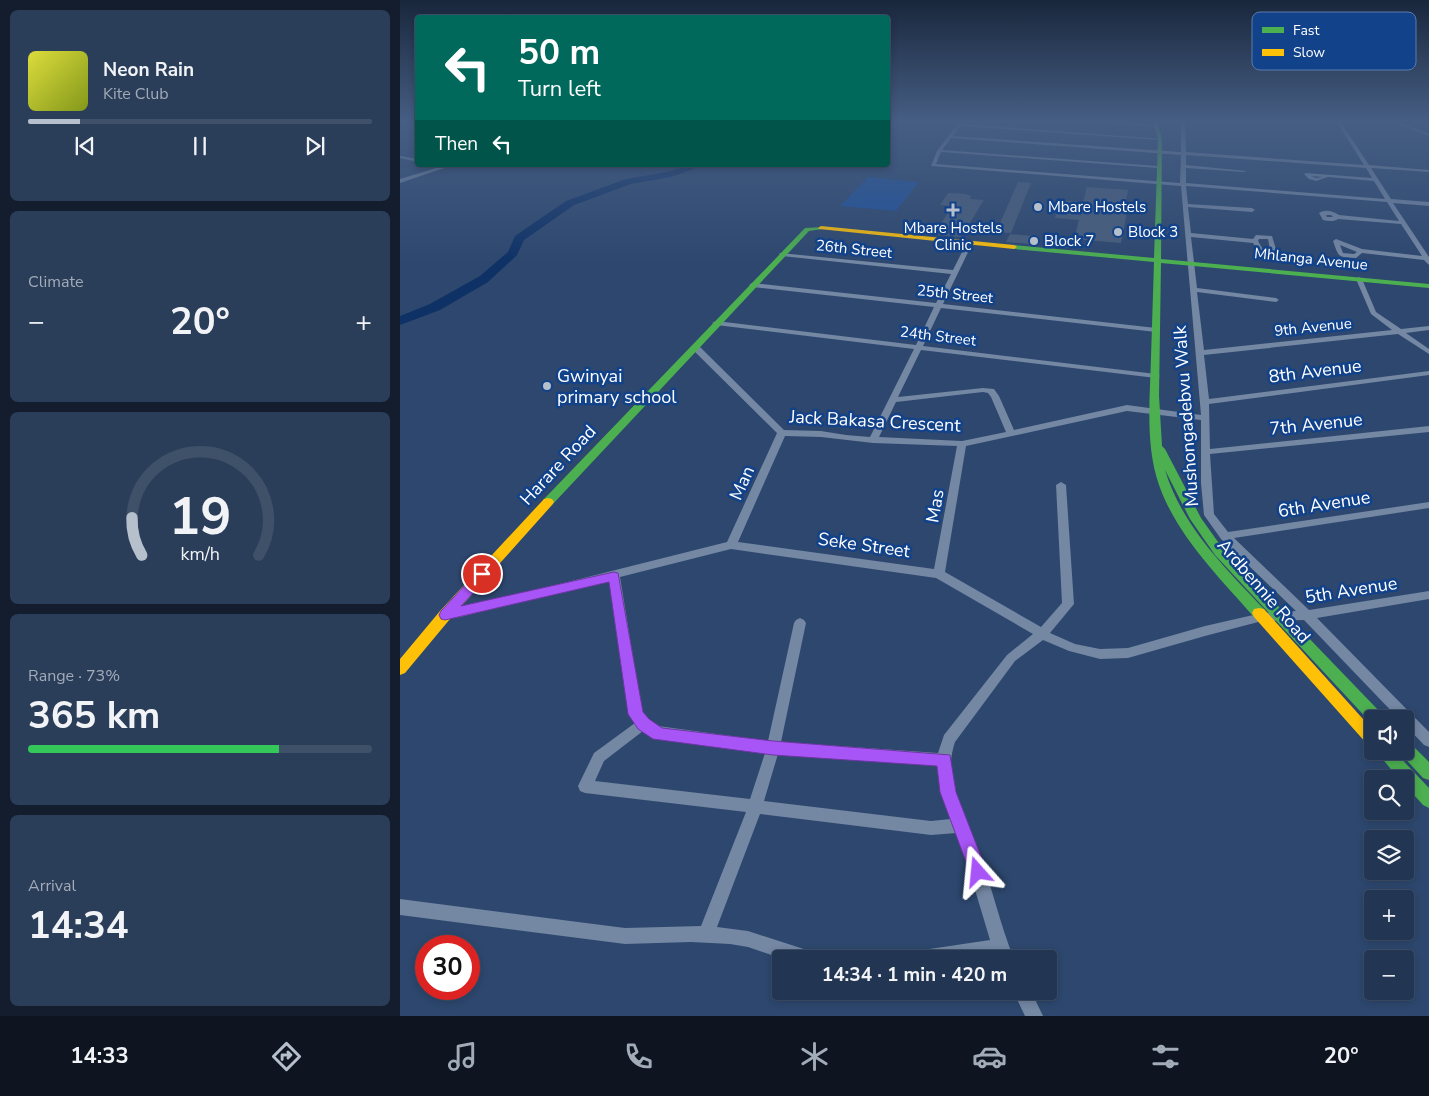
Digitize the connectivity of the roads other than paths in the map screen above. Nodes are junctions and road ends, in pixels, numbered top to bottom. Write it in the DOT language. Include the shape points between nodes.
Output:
graph roads {
  1 [pos="441,168"];
  2 [pos="973,168"];
  3 [pos="1158,168"];
  4 [pos="1183,168"];
  5 [pos="1212,168"];
  6 [pos="1368,168"];
  7 [pos="1392,168"];
  8 [pos="1421,170"];
  9 [pos="1244,171"];
  10 [pos="1429,171"];
  11 [pos="1326,177"];
  12 [pos="1375,180"];
  13 [pos="1429,180"];
  14 [pos="400,181"];
  15 [pos="1158,182"];
  16 [pos="1183,184"];
  17 [pos="1390,200"];
  18 [pos="1429,204"];
  19 [pos="1185,205"];
  20 [pos="1252,210"];
  21 [pos="1337,217"];
  22 [pos="1405,223"];
  23 [pos="811,228"];
  24 [pos="1190,235"];
  25 [pos="1255,241"];
  26 [pos="970,242"];
  27 [pos="1361,251"];
  28 [pos="782,254"];
  29 [pos="1158,260"];
  30 [pos="1428,260"];
  31 [pos="1190,262"];
  32 [pos="954,272"];
  33 [pos="1359,279"];
  34 [pos="752,285"];
  35 [pos="1429,286"];
  36 [pos="1194,290"];
  37 [pos="1276,300"];
  38 [pos="939,307"];
  39 [pos="716,323"];
  40 [pos="1429,328"];
  41 [pos="1156,330"];
  42 [pos="1400,332"];
  43 [pos="695,347"];
  44 [pos="919,348"];
  45 [pos="1429,352"];
  46 [pos="1200,353"];
  47 [pos="1429,373"];
  48 [pos="1156,376"];
  49 [pos="893,400"];
  50 [pos="1205,402"];
  51 [pos="1155,411"];
  52 [pos="1204,418"];
  53 [pos="1429,429"];
  54 [pos="1011,432"];
  55 [pos="782,433"];
  56 [pos="873,440"];
  57 [pos="962,444"];
  58 [pos="1160,449"];
  59 [pos="1206,452"];
  60 [pos="1060,485"];
  61 [pos="1429,505"];
  62 [pos="1225,536"];
  63 [pos="731,545"];
  64 [pos="939,574"];
  65 [pos="614,576"];
  66 [pos="1429,596"];
  67 [pos="445,615"];
  68 [pos="1306,615"];
  69 [pos="1277,616"];
  70 [pos="1262,617"];
  71 [pos="800,623"];
  72 [pos="1042,634"];
  73 [pos="400,669"];
  74 [pos="1368,710"];
  75 [pos="643,724"];
  76 [pos="1364,730"];
  77 [pos="1429,742"];
  78 [pos="773,748"];
  79 [pos="1414,757"];
  80 [pos="944,760"];
  81 [pos="1392,760"];
  82 [pos="1429,773"];
  83 [pos="1429,800"];
  84 [pos="755,808"];
  85 [pos="961,825"];
  86 [pos="400,907"];
  87 [pos="706,934"];
  88 [pos="782,950"];
  89 [pos="1002,950"];
  90 [pos="1026,1000"];
  91 [pos="1034,1016"];
  1 -- 14 [label="street"];
  2 -- 15 [label="street"];
  3 -- 15 [label="main road, Ardbennie Road"];
  4 -- 16 [label="street, Mushongadebvu Walk"];
  5 -- 9 [label="street"];
  6 -- 12 [label="street"];
  7 -- 8 [label="street"];
  8 -- 10 [label="street"];
  8 -- 13 [label="street"];
  11 -- 12 [label="street"];
  12 -- 17 [label="street"];
  15 -- 16 [label="street"];
  15 -- 29 [label="main road, Ardbennie Road"];
  16 -- 17 [label="street"];
  16 -- 19 [label="street, Mushongadebvu Walk"];
  17 -- 18 [label="street"];
  17 -- 22 [label="street"];
  19 -- 20 [label="street"];
  19 -- 24 [label="street, Mushongadebvu Walk"];
  21 -- 22 [label="street"];
  22 -- 30 [label="street"];
  23 -- 26 [label="main road, Mhlanga Avenue"];
  23 -- 28 [label="main road, Harare Road" via="805,230"];
  24 -- 25 [label="street"];
  24 -- 31 [label="street, Mushongadebvu Walk"];
  26 -- 29 [label="main road, Mhlanga Avenue"];
  26 -- 32 [label="street"];
  27 -- 30 [label="street"];
  28 -- 32 [label="street, 26th Street"];
  28 -- 34 [label="main road, Harare Road"];
  29 -- 31 [label="main road, Mhlanga Avenue"];
  29 -- 41 [label="main road, Ardbennie Road"];
  31 -- 33 [label="main road, Mhlanga Avenue"];
  31 -- 36 [label="street, Mushongadebvu Walk"];
  32 -- 38 [label="street"];
  33 -- 35 [label="main road, Mhlanga Avenue"];
  33 -- 42 [label="street" via="1371,311"];
  34 -- 38 [label="street, 25th Street"];
  34 -- 39 [label="main road, Harare Road"];
  36 -- 37 [label="street"];
  36 -- 46 [label="street, Mushongadebvu Walk"];
  38 -- 41 [label="street, 25th Street"];
  38 -- 44 [label="street"];
  39 -- 43 [label="main road, Harare Road"];
  39 -- 44 [label="street, 24th Street"];
  40 -- 42 [label="street, 9th Avenue"];
  41 -- 48 [label="main road, Ardbennie Road"];
  42 -- 45 [label="street"];
  42 -- 46 [label="street, 9th Avenue"];
  43 -- 55 [label="street, Jack Bakasa Crescent"];
  43 -- 67 [label="main road, Harare Road"];
  44 -- 48 [label="street, 24th Street"];
  44 -- 49 [label="street"];
  46 -- 50 [label="street, Mushongadebvu Walk"];
  47 -- 50 [label="street, 8th Avenue"];
  48 -- 51 [label="main road, Ardbennie Road"];
  49 -- 54 [label="street" via="991,391"];
  49 -- 56 [label="street"];
  50 -- 52 [label="street, Mushongadebvu Walk"];
  51 -- 52 [label="street, Jack Bakasa Crescent"];
  51 -- 54 [label="street, Jack Bakasa Crescent" via="1127,408"];
  51 -- 58 [label="main road, Ardbennie Road"];
  52 -- 59 [label="street, Mushongadebvu Walk"];
  53 -- 59 [label="street, 7th Avenue"];
  54 -- 57 [label="street, Jack Bakasa Crescent"];
  55 -- 56 [label="street, Jack Bakasa Crescent"];
  55 -- 63 [label="street, Man"];
  56 -- 57 [label="street, Jack Bakasa Crescent"];
  57 -- 64 [label="street, Mas"];
  58 -- 69 [label="main road, Ardbennie Road" via="1171,465 1198,524"];
  58 -- 70 [label="main road, Ardbennie Road" via="1159,464 1165,485 1181,517 1208,556"];
  59 -- 62 [label="street, Mushongadebvu Walk" via="1209,515"];
  60 -- 72 [label="street" via="1068,604"];
  61 -- 62 [label="street, 6th Avenue"];
  62 -- 68 [label="street, Mushongadebvu Walk"];
  63 -- 64 [label="street, Seke Street"];
  63 -- 65 [label="street, Seke Street"];
  64 -- 72 [label="street, Seke Street"];
  65 -- 67 [label="street, Seke Street"];
  65 -- 75 [label="street" via="636,714"];
  66 -- 68 [label="street, 5th Avenue"];
  67 -- 73 [label="main road, Harare Road"];
  68 -- 69 [label="street, 5th Avenue"];
  68 -- 77 [label="street, Mushongadebvu Walk"];
  69 -- 70 [label="street, 5th Avenue"];
  69 -- 74 [label="main road, Ardbennie Road"];
  70 -- 72 [label="street, Seke Street" via="1118,655 1089,653"];
  70 -- 76 [label="main road, Ardbennie Road"];
  71 -- 78 [label="street"];
  72 -- 80 [label="street" via="1011,658 949,739"];
  75 -- 78 [label="street" via="662,735"];
  75 -- 84 [label="street" via="599,757 585,786"];
  78 -- 80 [label="street"];
  78 -- 84 [label="street"];
  79 -- 82 [label="main road"];
  80 -- 85 [label="street" via="947,787"];
  81 -- 83 [label="main road"];
  84 -- 85 [label="street" via="931,828"];
  84 -- 87 [label="street"];
  85 -- 89 [label="street"];
  86 -- 87 [label="street" via="625,936"];
  87 -- 88 [label="street" via="748,939"];
  90 -- 91 [label="street"];
}
